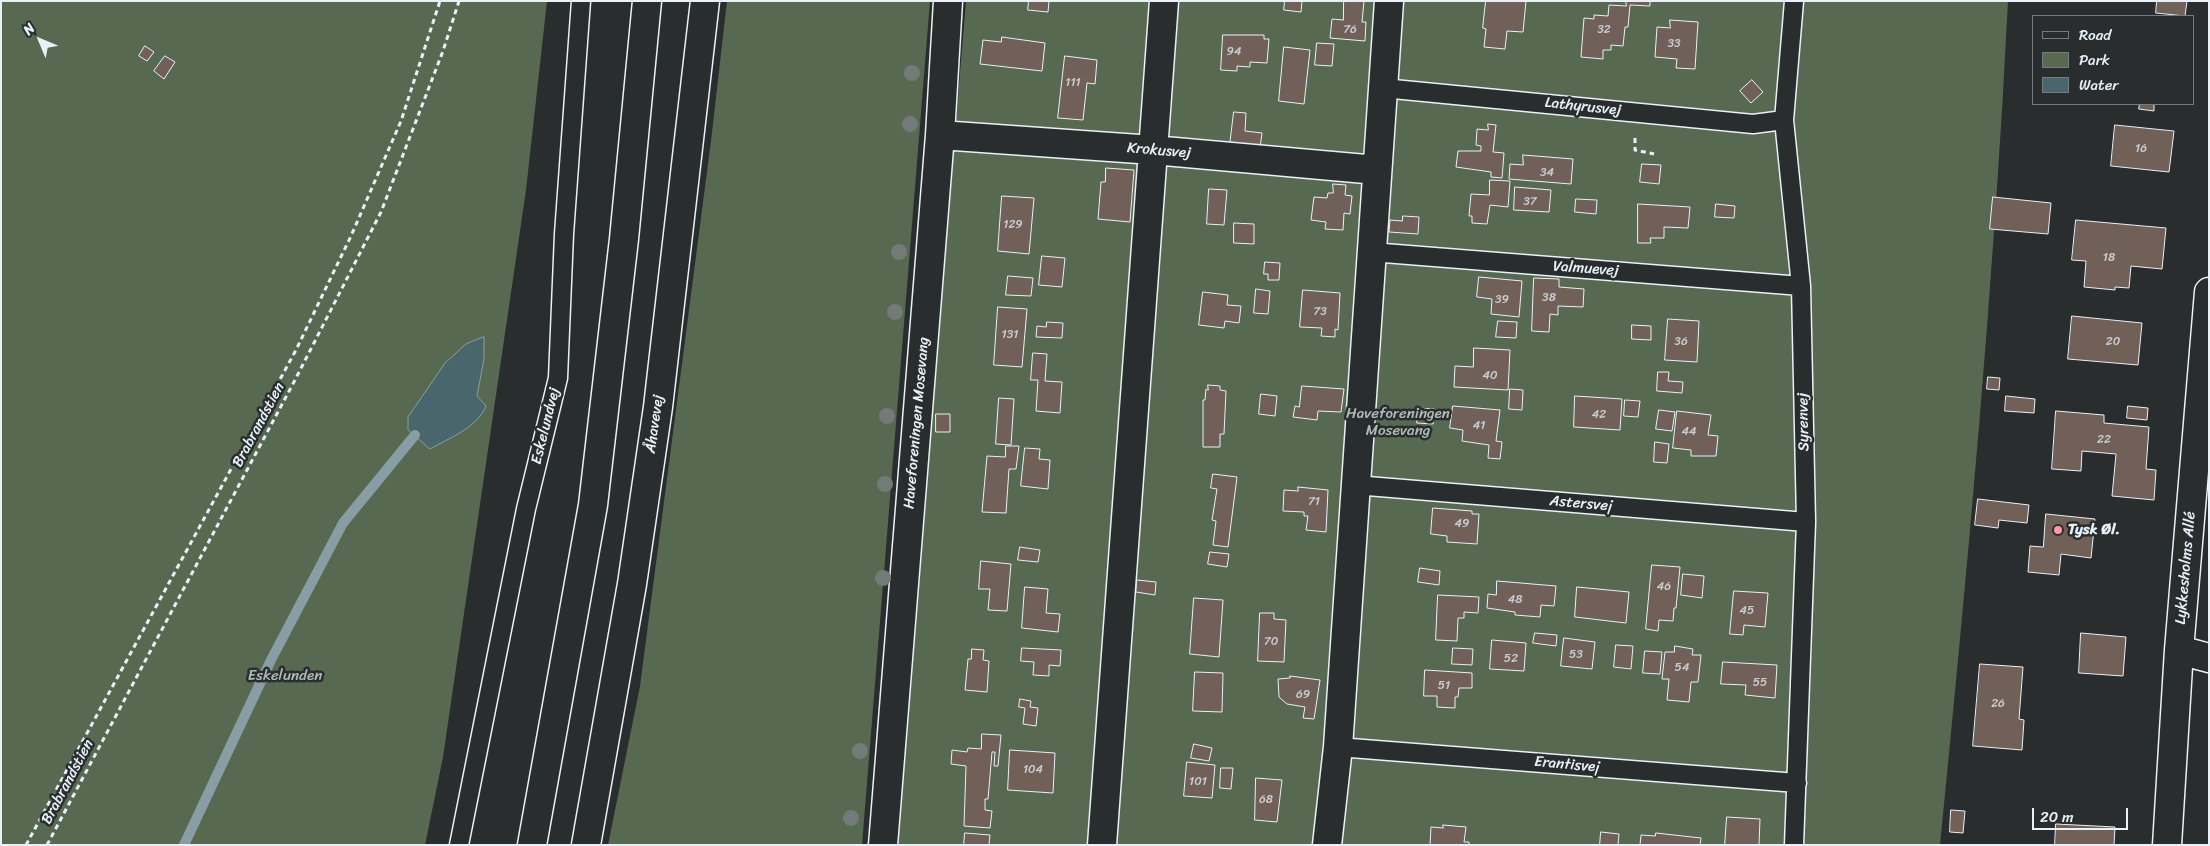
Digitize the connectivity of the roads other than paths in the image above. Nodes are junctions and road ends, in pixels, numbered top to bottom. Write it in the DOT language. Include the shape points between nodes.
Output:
graph roads {
  1 [pos="581,1"];
  2 [pos="646,1"];
  3 [pos="689,1"];
  4 [pos="704,1"];
  5 [pos="948,1"];
  6 [pos="1164,1"];
  7 [pos="1389,1"];
  8 [pos="1794,1"];
  9 [pos="1383,88"];
  10 [pos="1784,120"];
  11 [pos="940,135"];
  12 [pos="1153,150"];
  13 [pos="1377,170"];
  14 [pos="677,249"];
  15 [pos="1371,252"];
  16 [pos="1801,286"];
  17 [pos="2209,292"];
  18 [pos="1355,486"];
  19 [pos="1806,522"];
  20 [pos="2179,650"];
  21 [pos="2209,658"];
  22 [pos="1338,747"];
  23 [pos="1797,784"];
  24 [pos="459,845"];
  25 [pos="532,845"];
  26 [pos="586,845"];
  27 [pos="883,845"];
  28 [pos="1102,845"];
  29 [pos="1327,845"];
  30 [pos="1794,845"];
  31 [pos="2167,845"];
  1 -- 24 [label="lane, Eskelundvej" via="564,234 558,378 526,509"];
  2 -- 25 [label="street" via="624,238 593,505"];
  3 -- 14 [label="street"];
  4 -- 14 [label="street, Åhavevej"];
  5 -- 11 [label="street, Haveforeningen Mosevang"];
  6 -- 12 [label="street"];
  7 -- 9 [label="street"];
  8 -- 10 [label="lane, Syrenvej"];
  9 -- 10 [label="lane, Lathyrusvej" via="1753,124"];
  9 -- 13 [label="street"];
  10 -- 16 [label="lane, Syrenvej"];
  11 -- 12 [label="street, Krokusvej"];
  11 -- 27 [label="street, Haveforeningen Mosevang"];
  12 -- 13 [label="street, Krokusvej"];
  12 -- 28 [label="street"];
  13 -- 15 [label="street"];
  14 -- 26 [label="street, Åhavevej" via="632,584"];
  15 -- 16 [label="lane, Valmuevej"];
  15 -- 18 [label="street"];
  16 -- 19 [label="lane, Syrenvej"];
  17 -- 20 [label="street, Lykkesholms Allé"];
  18 -- 19 [label="lane, Astersvej"];
  18 -- 22 [label="street"];
  19 -- 23 [label="lane, Syrenvej"];
  20 -- 21 [label="street"];
  20 -- 31 [label="street, Lykkesholms Allé"];
  22 -- 23 [label="lane, Erantisvej"];
  22 -- 29 [label="street"];
  23 -- 30 [label="lane, Syrenvej"];
}
